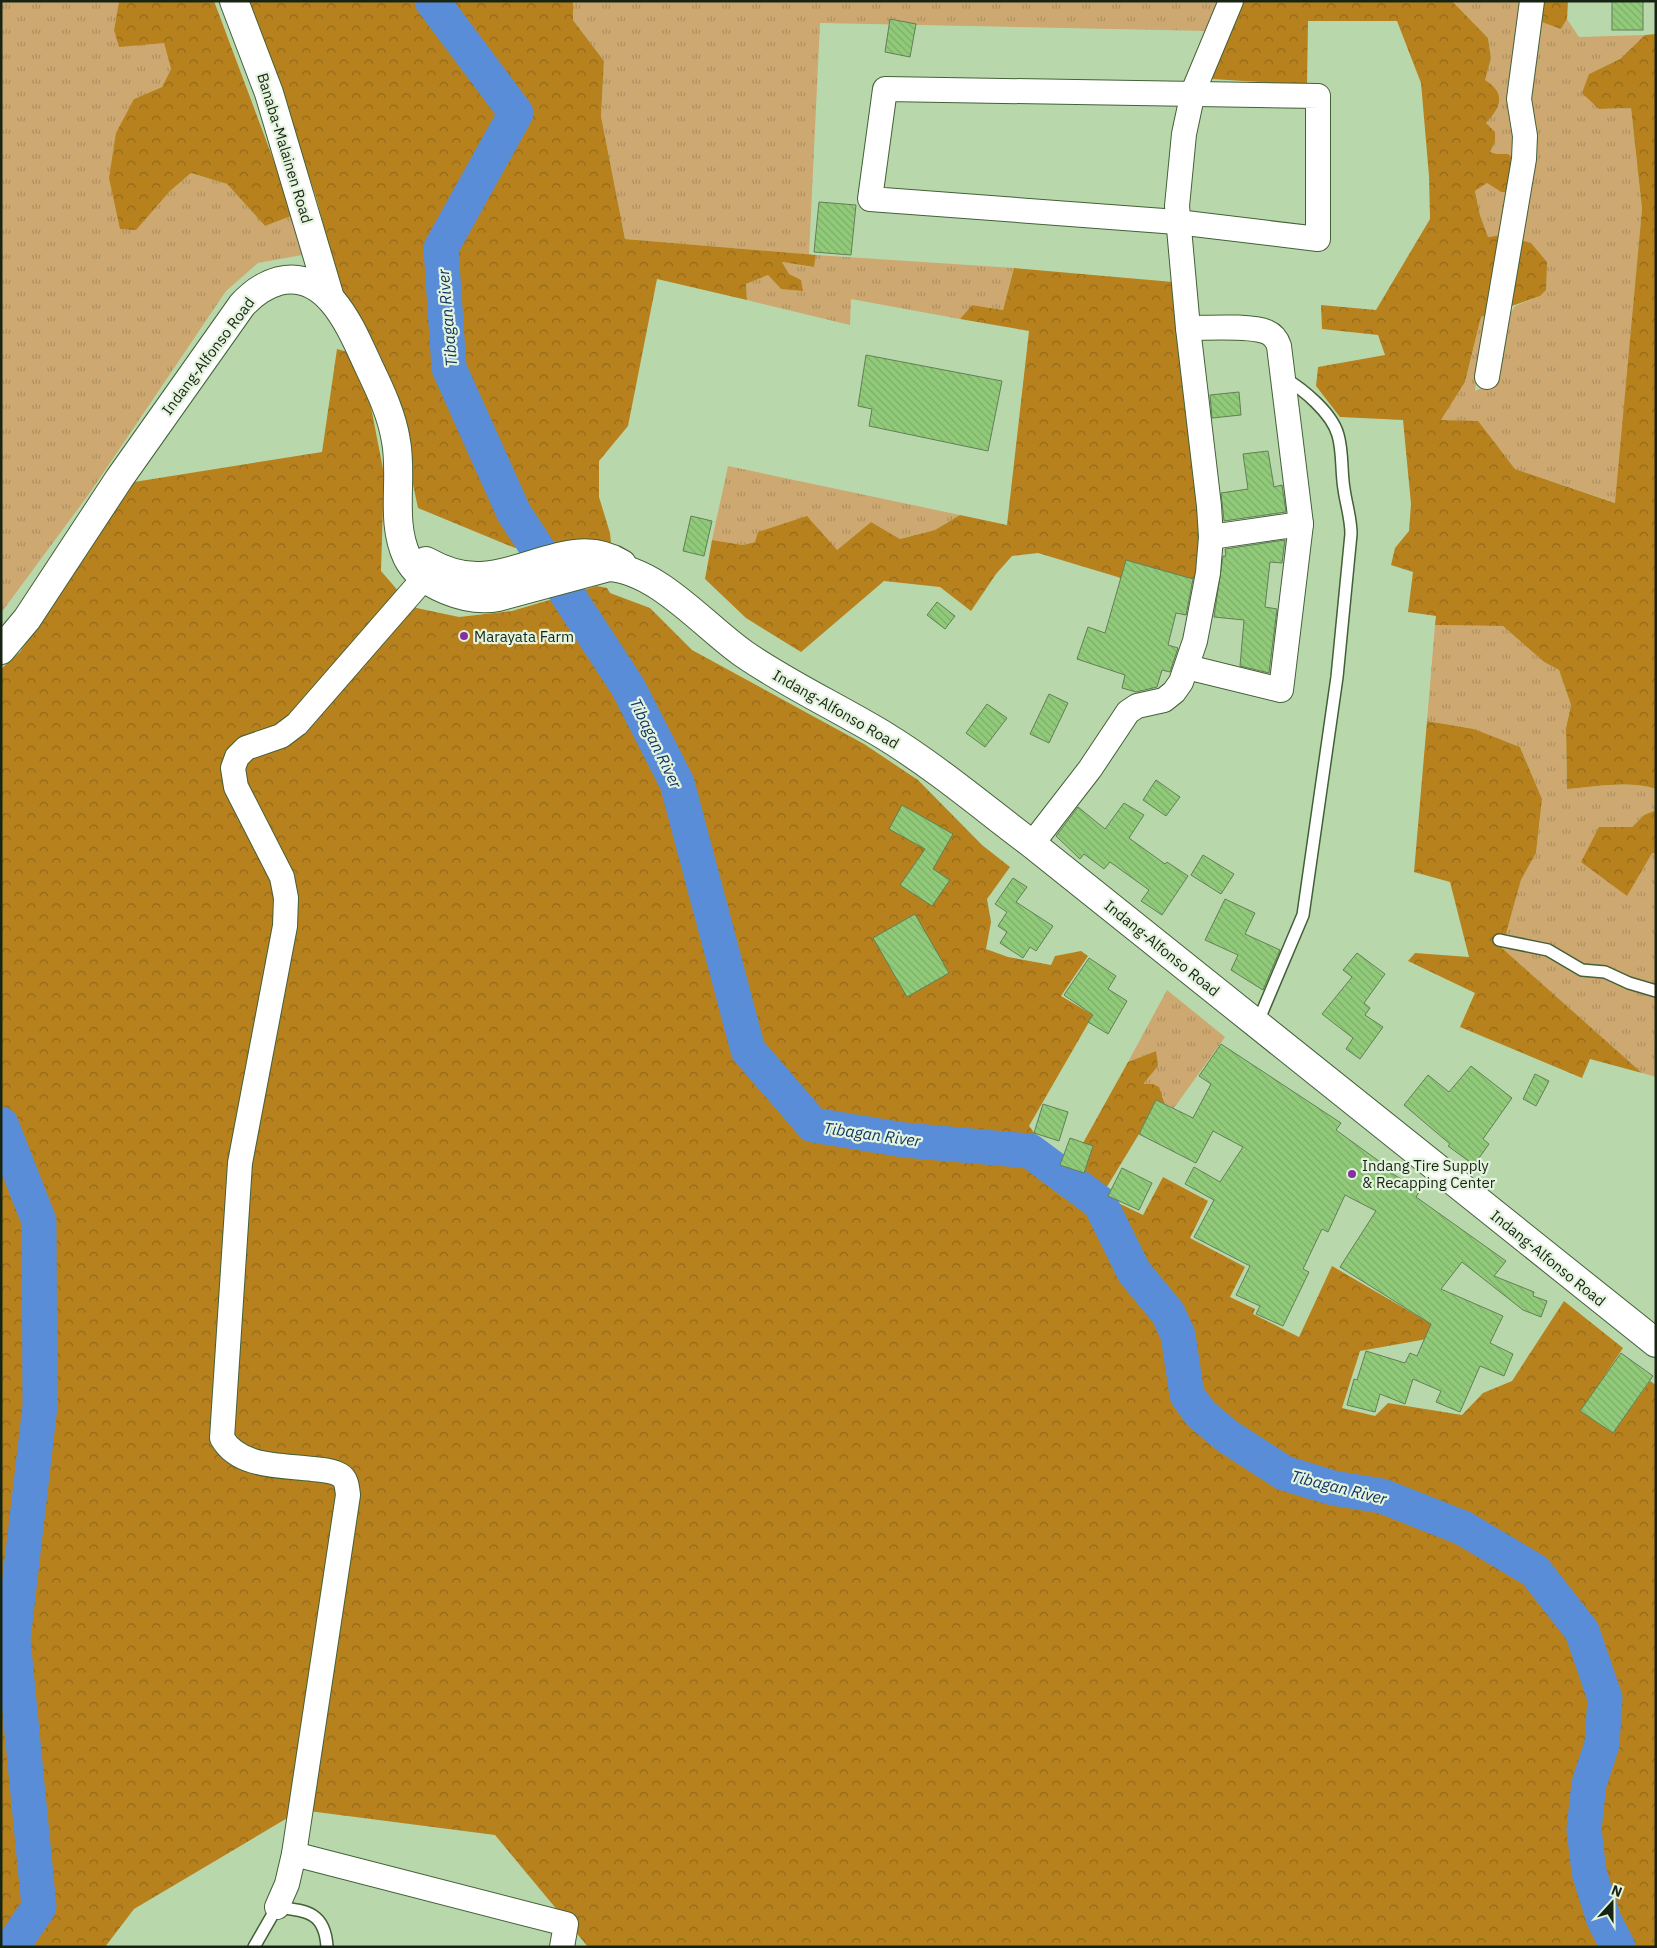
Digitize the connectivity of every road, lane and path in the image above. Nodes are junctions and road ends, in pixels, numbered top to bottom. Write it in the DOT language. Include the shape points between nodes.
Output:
graph roads {
  1 [pos="234,1"];
  2 [pos="1231,1"];
  3 [pos="1532,1"];
  4 [pos="1193,92"];
  5 [pos="1177,222"];
  6 [pos="330,298"];
  7 [pos="1188,328"];
  8 [pos="1283,377"];
  9 [pos="1486,377"];
  10 [pos="1301,524"];
  11 [pos="1211,537"];
  12 [pos="401,539"];
  13 [pos="424,577"];
  14 [pos="503,584"];
  15 [pos="1,650"];
  16 [pos="1187,667"];
  17 [pos="1032,844"];
  18 [pos="1498,940"];
  19 [pos="1656,991"];
  20 [pos="1257,1024"];
  21 [pos="1656,1343"];
  22 [pos="294,1854"];
  23 [pos="278,1907"];
  24 [pos="254,1947"];
  25 [pos="327,1947"];
  26 [pos="562,1947"];
  1 -- 6 [label="main road, Banaba-Malainen Road" via="269,93"];
  2 -- 4 [label="street"];
  3 -- 9 [label="street" via="1519,99 1524,159"];
  4 -- 5 [label="street" via="1180,160"];
  4 -- 5 [label="street" via="1318,96 1318,239"];
  4 -- 5 [label="street" via="884,89 870,199"];
  5 -- 7 [label="street"];
  6 -- 12 [label="main road, Indang-Alfonso Road" via="357,342 380,390 394,431 398,451"];
  6 -- 15 [label="main road, Indang-Alfonso Road" via="317,286 300,279 273,284 250,297 119,479 27,619"];
  7 -- 8 [label="street" via="1268,332 1278,342"];
  7 -- 11 [label="street"];
  8 -- 10 [label="street"];
  8 -- 20 [label="lane" via="1310,396 1335,428 1351,534 1337,677 1303,915"];
  10 -- 11 [label="street"];
  10 -- 16 [label="street" via="1281,690"];
  11 -- 16 [label="street" via="1205,595"];
  12 -- 13 [label="main road, Indang-Alfonso Road" via="407,557"];
  12 -- 14 [label="main road, Indang-Alfonso Road" via="410,552 449,571"];
  13 -- 14 [label="main road, Indang-Alfonso Road" via="470,597 493,598"];
  13 -- 22 [label="street" via="298,724 281,736 246,748 237,757 233,768 236,787 282,877 286,898 285,926 240,1163 222,1438 237,1456 251,1461 340,1475 347,1483 348,1495"];
  14 -- 17 [label="main road, Indang-Alfonso Road" via="582,562 614,568 648,581 770,671 909,752"];
  16 -- 17 [label="street" via="1179,685 1167,698 1137,706 1126,715 1090,769"];
  17 -- 20 [label="main road, Indang-Alfonso Road"];
  18 -- 19 [label="lane" via="1548,950 1582,970 1605,972 1629,984"];
  20 -- 21 [label="main road, Indang-Alfonso Road"];
  22 -- 23 [label="street"];
  22 -- 26 [label="street" via="566,1924"];
  23 -- 24 [label="lane"];
  23 -- 25 [label="lane" via="312,1914 322,1923"];
}
